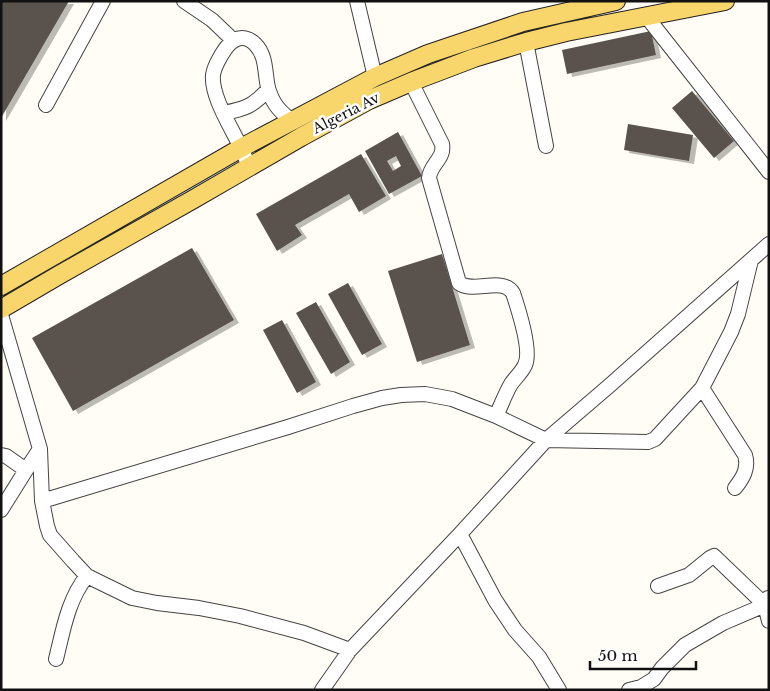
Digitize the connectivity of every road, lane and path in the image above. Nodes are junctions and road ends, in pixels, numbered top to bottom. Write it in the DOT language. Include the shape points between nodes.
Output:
graph roads {
  1 [pos="103,1"];
  2 [pos="184,1"];
  3 [pos="357,1"];
  4 [pos="616,1"];
  5 [pos="725,1"];
  6 [pos="559,7"];
  7 [pos="646,16"];
  8 [pos="234,40"];
  9 [pos="526,42"];
  10 [pos="375,77"];
  11 [pos="412,82"];
  12 [pos="268,90"];
  13 [pos="46,105"];
  14 [pos="223,113"];
  15 [pos="292,121"];
  16 [pos="546,146"];
  17 [pos="242,148"];
  18 [pos="249,167"];
  19 [pos="769,172"];
  20 [pos="769,244"];
  21 [pos="751,260"];
  22 [pos="1,286"];
  23 [pos="1,309"];
  24 [pos="1,315"];
  25 [pos="702,388"];
  26 [pos="496,416"];
  27 [pos="546,440"];
  28 [pos="40,450"];
  29 [pos="1,455"];
  30 [pos="26,470"];
  31 [pos="735,488"];
  32 [pos="42,501"];
  33 [pos="1,510"];
  34 [pos="460,534"];
  35 [pos="87,576"];
  36 [pos="658,586"];
  37 [pos="767,601"];
  38 [pos="769,621"];
  39 [pos="350,650"];
  40 [pos="56,659"];
  41 [pos="656,684"];
  42 [pos="322,690"];
  43 [pos="559,690"];
  44 [pos="629,690"];
  1 -- 13 [label="street"];
  2 -- 8 [label="street"];
  3 -- 10 [label="street"];
  4 -- 6 [label="main road, Algeria Av"];
  5 -- 7 [label="main road, Algeria Av"];
  6 -- 10 [label="main road, Algeria Av" via="428,54"];
  7 -- 9 [label="main road, Algeria Av"];
  7 -- 19 [label="street"];
  8 -- 12 [label="street" via="243,38 254,42 259,49"];
  8 -- 14 [label="street" via="215,66 213,76"];
  9 -- 11 [label="main road, Algeria Av"];
  9 -- 16 [label="street"];
  10 -- 15 [label="main road, Algeria Av"];
  11 -- 18 [label="main road, Algeria Av" via="370,100"];
  11 -- 26 [label="street" via="442,144 443,152 429,178 459,283 465,287 504,286 510,289 522,321 527,360"];
  12 -- 14 [label="street" via="248,107"];
  12 -- 15 [label="street" via="278,108"];
  14 -- 17 [label="street"];
  15 -- 17 [label="main road, Algeria Av"];
  17 -- 18 [label="street"];
  17 -- 22 [label="main road, Algeria Av"];
  18 -- 23 [label="main road, Algeria Av"];
  20 -- 21 [label="street"];
  21 -- 25 [label="street" via="738,314"];
  21 -- 27 [label="street"];
  24 -- 28 [label="street"];
  25 -- 27 [label="street" via="655,440"];
  25 -- 31 [label="street" via="747,461 742,479"];
  26 -- 27 [label="street"];
  26 -- 32 [label="street" via="452,399 425,394 382,398"];
  27 -- 34 [label="street"];
  28 -- 30 [label="street"];
  28 -- 32 [label="street"];
  29 -- 30 [label="street"];
  30 -- 33 [label="street"];
  32 -- 35 [label="street" via="50,535"];
  34 -- 39 [label="street"];
  34 -- 43 [label="street" via="495,600 540,657"];
  35 -- 39 [label="street" via="132,598 240,616"];
  35 -- 40 [label="street" via="75,594"];
  36 -- 37 [label="street" via="689,575 714,556"];
  37 -- 38 [label="street"];
  37 -- 41 [label="street" via="686,645 662,668"];
  39 -- 42 [label="street"];
  41 -- 44 [label="street"];
}
